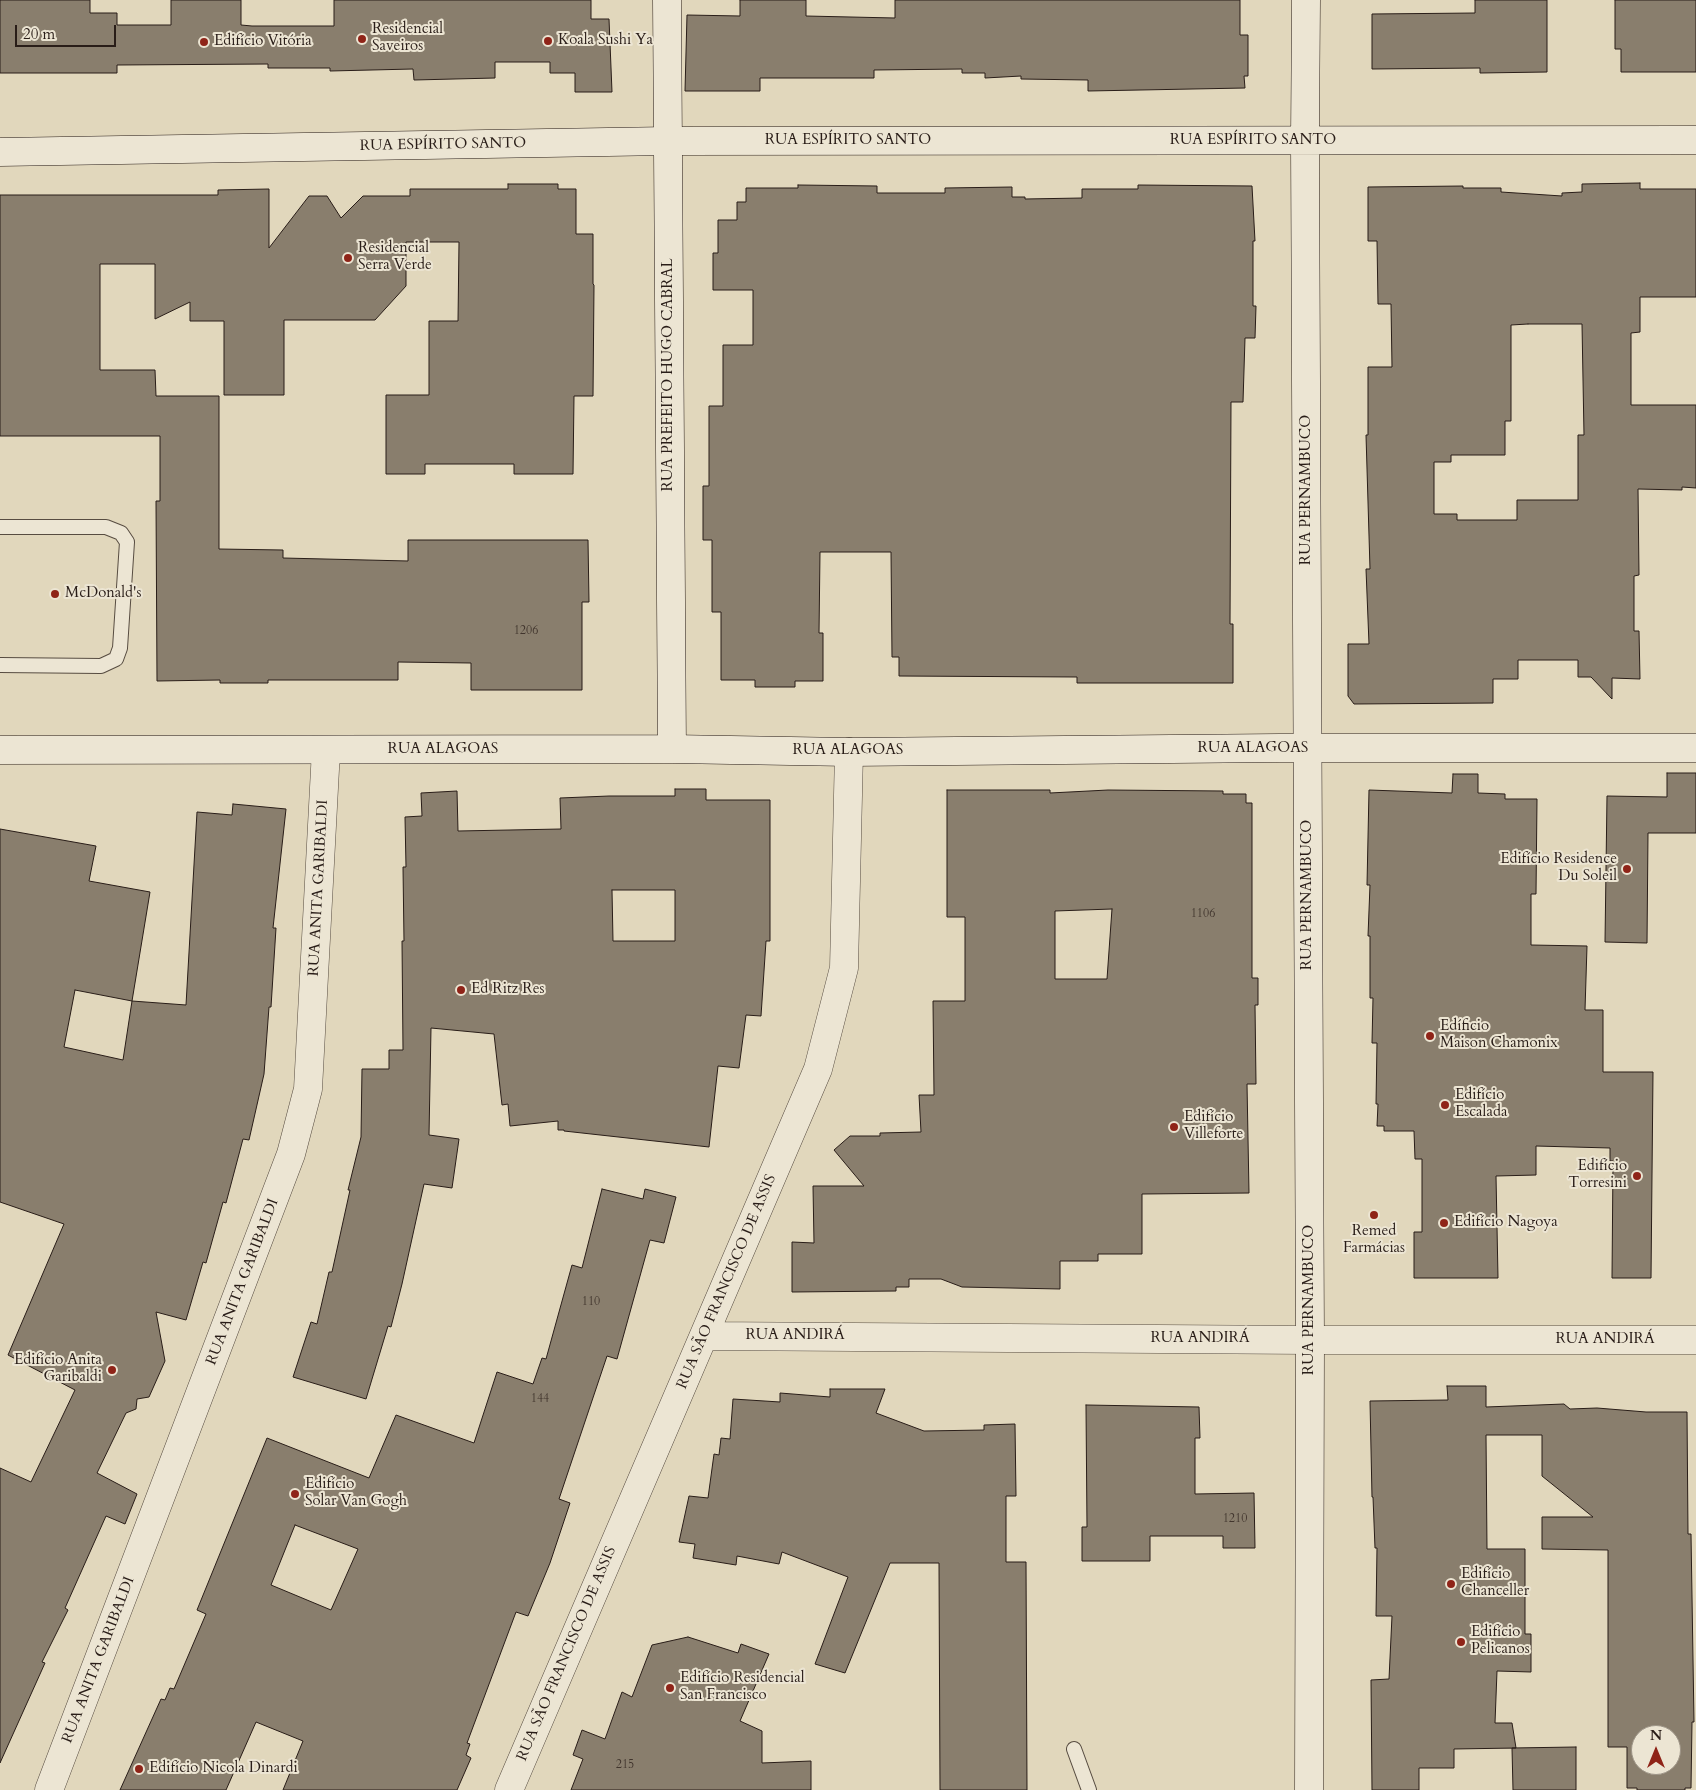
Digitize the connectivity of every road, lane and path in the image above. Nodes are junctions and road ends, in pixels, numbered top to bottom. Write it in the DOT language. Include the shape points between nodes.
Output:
graph roads {
  1 [pos="667,0"];
  2 [pos="1306,0"];
  3 [pos="1696,140"];
  4 [pos="668,141"];
  5 [pos="1305,141"];
  6 [pos="0,152"];
  7 [pos="0,526"];
  8 [pos="0,665"];
  9 [pos="1308,748"];
  10 [pos="1696,748"];
  11 [pos="672,749"];
  12 [pos="0,750"];
  13 [pos="326,750"];
  14 [pos="849,752"];
  15 [pos="704,1336"];
  16 [pos="1310,1340"];
  17 [pos="1696,1340"];
  18 [pos="1074,1748"];
  19 [pos="50,1790"];
  20 [pos="509,1790"];
  21 [pos="1089,1790"];
  22 [pos="1309,1790"];
  1 -- 4 [label="street, RUA PREFEITO HUGO CABRAL"];
  2 -- 5 [label="street, RUA PERNAMBUCO"];
  3 -- 5 [label="street, RUA ESPÍRITO SANTO"];
  4 -- 5 [label="street, RUA ESPÍRITO SANTO"];
  4 -- 6 [label="street, RUA ESPÍRITO SANTO"];
  4 -- 11 [label="street, RUA PREFEITO HUGO CABRAL"];
  5 -- 9 [label="street, RUA PERNAMBUCO"];
  7 -- 8 [label="lane" via="106,527 121,533 127,542 120,648 116,659 101,666"];
  9 -- 10 [label="street, RUA ALAGOAS"];
  9 -- 14 [label="street, RUA ALAGOAS"];
  9 -- 16 [label="street, RUA PERNAMBUCO"];
  11 -- 13 [label="street, RUA ALAGOAS"];
  11 -- 14 [label="street, RUA ALAGOAS"];
  12 -- 13 [label="street, RUA ALAGOAS"];
  13 -- 19 [label="street, RUA ANITA GARIBALDI" via="308,1089 291,1154"];
  14 -- 15 [label="street, RUA SÃO FRANCISCO DE ASSIS" via="842,977 818,1069"];
  15 -- 16 [label="street, RUA ANDIRÁ"];
  15 -- 20 [label="street, RUA SÃO FRANCISCO DE ASSIS"];
  16 -- 17 [label="street, RUA ANDIRÁ"];
  16 -- 22 [label="street, RUA PERNAMBUCO"];
  18 -- 21 [label="lane"];
}
